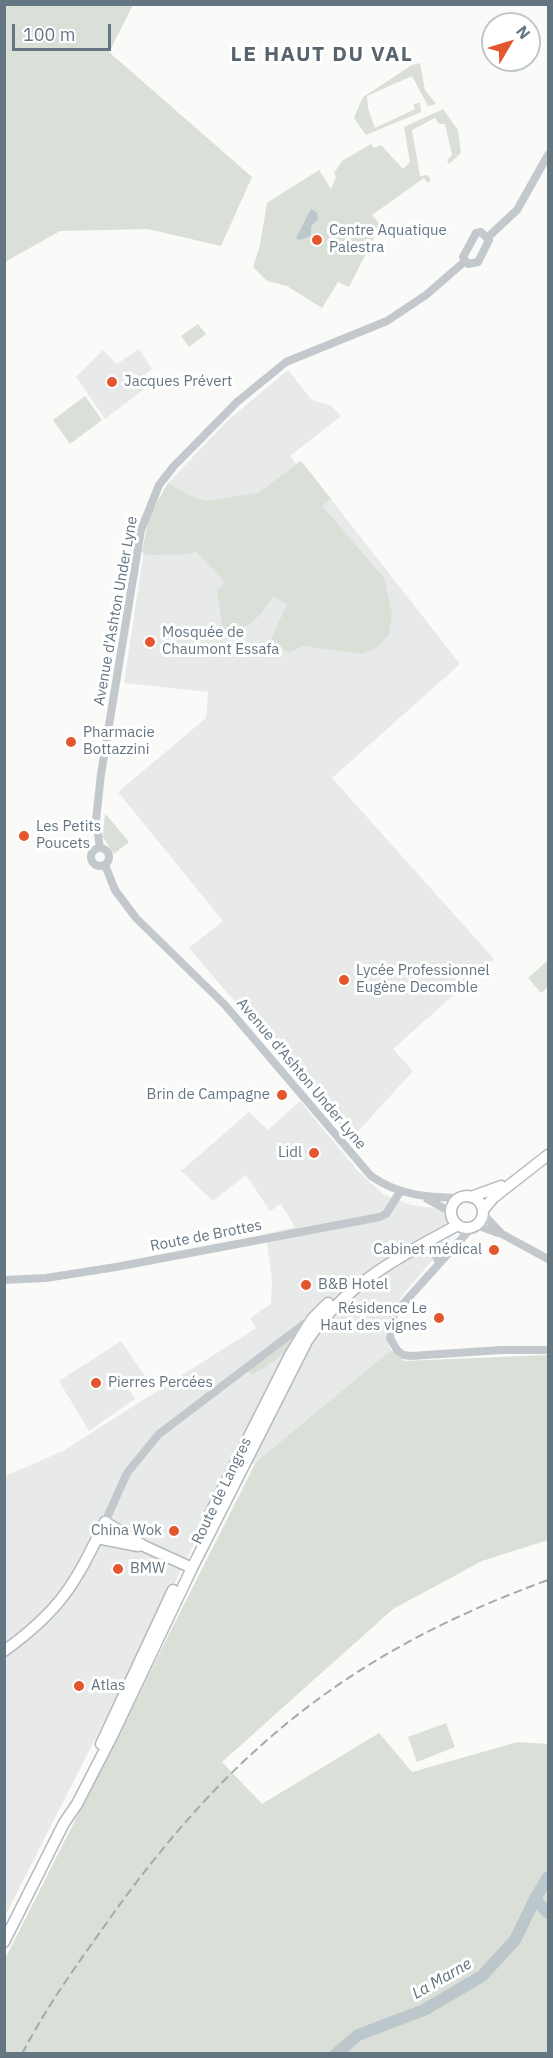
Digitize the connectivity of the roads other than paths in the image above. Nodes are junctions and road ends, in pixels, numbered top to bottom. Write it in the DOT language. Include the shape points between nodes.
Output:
graph roads {
  1 [pos="549,155"];
  2 [pos="487,238"];
  3 [pos="465,262"];
  4 [pos="100,849"];
  5 [pos="105,865"];
  6 [pos="549,1155"];
  7 [pos="518,1178"];
  8 [pos="400,1192"];
  9 [pos="465,1197"];
  10 [pos="423,1198"];
  11 [pos="483,1212"];
  12 [pos="462,1222"];
  13 [pos="502,1234"];
  14 [pos="422,1245"];
  15 [pos="549,1259"];
  16 [pos="439,1263"];
  17 [pos="4,1280"];
  18 [pos="313,1318"];
  19 [pos="549,1350"];
  20 [pos="105,1522"];
  21 [pos="97,1538"];
  22 [pos="144,1546"];
  23 [pos="189,1566"];
  24 [pos="4,1651"];
  25 [pos="4,1942"];
  1 -- 2 [label="street" via="517,210"];
  2 -- 3 [label="street, Avenue d'Ashton Under Lyne" via="478,262"];
  2 -- 3 [label="street" via="481,232 473,236 463,257"];
  3 -- 4 [label="street, Avenue d'Ashton Under Lyne" via="387,321 286,362 237,402 159,485 137,552 99,785 96,820"];
  4 -- 5 [label="street" via="109,855"];
  4 -- 5 [label="street" via="92,853 92,861"];
  5 -- 8 [label="street, Avenue d'Ashton Under Lyne" via="115,890 136,918 225,1005 371,1176"];
  6 -- 7 [label="main road"];
  7 -- 9 [label="main road"];
  7 -- 11 [label="main road" via="493,1198"];
  8 -- 10 [label="street, Avenue d'Ashton Under Lyne"];
  8 -- 17 [label="street, Route de Brottes" via="386,1215 380,1217 118,1267"];
  9 -- 10 [label="street, Avenue d'Ashton Under Lyne"];
  9 -- 11 [label="main road" via="478,1200"];
  9 -- 12 [label="main road" via="453,1205"];
  10 -- 12 [label="street, Avenue d'Ashton Under Lyne"];
  11 -- 12 [label="main road"];
  11 -- 13 [label="street"];
  12 -- 13 [label="street, Avenue d'Ashton Under Lyne"];
  12 -- 14 [label="main road"];
  12 -- 16 [label="street" via="459,1241"];
  12 -- 18 [label="main road, Route de Langres" via="363,1274"];
  13 -- 15 [label="street"];
  14 -- 16 [label="street" via="433,1250"];
  14 -- 23 [label="main road" via="346,1294 319,1323"];
  16 -- 19 [label="street" via="394,1314 389,1332 403,1355"];
  18 -- 20 [label="street" via="146,1447 127,1473"];
  18 -- 23 [label="main road, Route de Langres" via="258,1415"];
  20 -- 21 [label="main road"];
  20 -- 22 [label="main road"];
  21 -- 22 [label="main road"];
  21 -- 24 [label="main road" via="60,1604"];
  22 -- 23 [label="main road"];
  23 -- 25 [label="main road" via="112,1736"];
}
